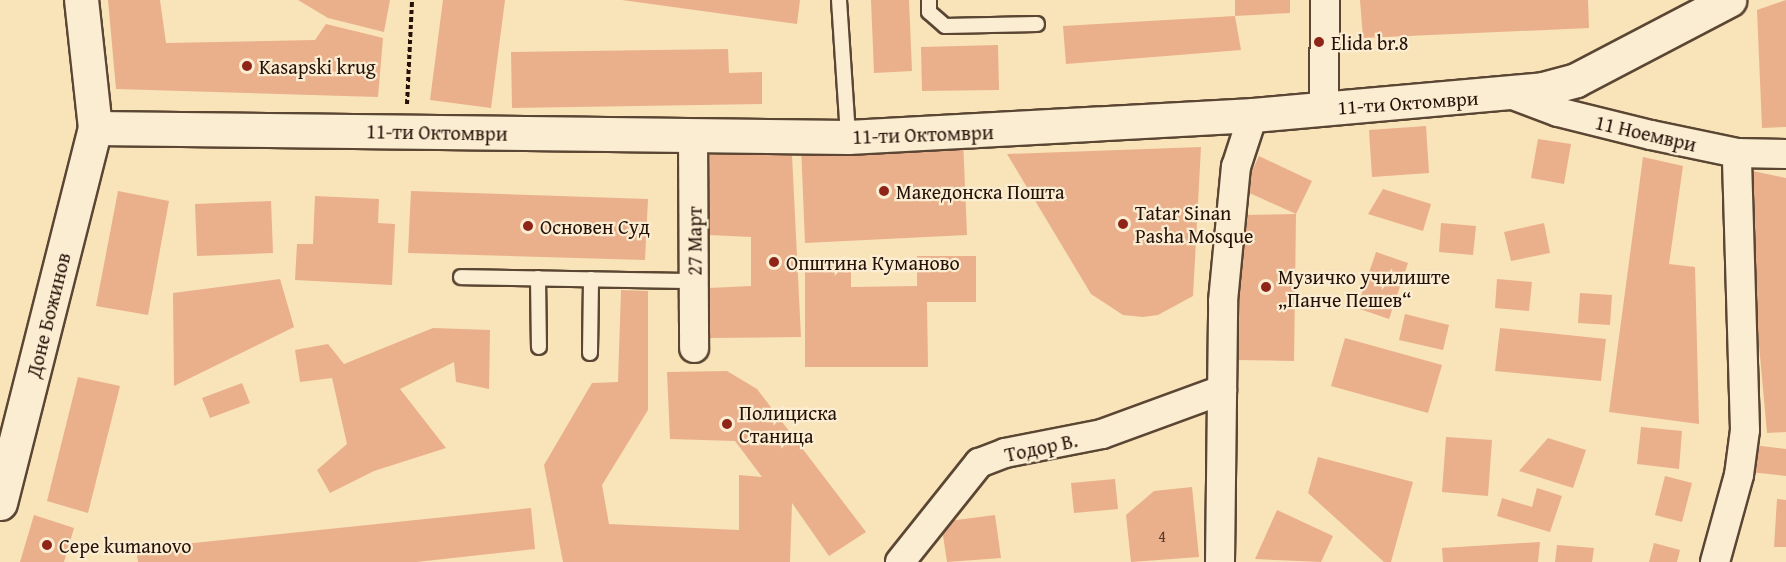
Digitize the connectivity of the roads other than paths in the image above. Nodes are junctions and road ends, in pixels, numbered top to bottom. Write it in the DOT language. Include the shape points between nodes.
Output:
graph roads {
  1 [pos="81,0"];
  2 [pos="839,0"];
  3 [pos="929,0"];
  4 [pos="1325,0"];
  5 [pos="1729,0"];
  6 [pos="1037,24"];
  7 [pos="1510,94"];
  8 [pos="1324,108"];
  9 [pos="1253,115"];
  10 [pos="95,128"];
  11 [pos="693,135"];
  12 [pos="848,137"];
  13 [pos="1737,153"];
  14 [pos="1786,154"];
  15 [pos="461,277"];
  16 [pos="538,278"];
  17 [pos="591,279"];
  18 [pos="694,281"];
  19 [pos="539,347"];
  20 [pos="694,348"];
  21 [pos="590,353"];
  22 [pos="1222,390"];
  23 [pos="0,503"];
  24 [pos="900,562"];
  25 [pos="1220,562"];
  26 [pos="1715,562"];
  1 -- 10 [label="main road"];
  2 -- 12 [label="lane"];
  3 -- 6 [label="lane" via="929,12 945,26"];
  4 -- 8 [label="street"];
  5 -- 7 [label="main road, 11-ти Октомври" via="1576,80"];
  7 -- 8 [label="main road, 11-ти Октомври"];
  7 -- 13 [label="street, 11 Ноември" via="1558,112"];
  8 -- 9 [label="main road, 11-ти Октомври"];
  9 -- 12 [label="main road, 11-ти Октомври"];
  9 -- 22 [label="street" via="1236,167 1223,301"];
  10 -- 11 [label="main road, 11-ти Октомври"];
  10 -- 23 [label="main road, Доне Божинов"];
  11 -- 12 [label="main road, 11-ти Октомври"];
  11 -- 18 [label="street, 27 Март"];
  13 -- 14 [label="street, 11 Ноември"];
  13 -- 26 [label="street" via="1745,430 1739,476"];
  15 -- 16 [label="lane"];
  16 -- 17 [label="lane"];
  16 -- 19 [label="lane"];
  17 -- 18 [label="lane"];
  17 -- 21 [label="lane"];
  18 -- 20 [label="street, 27 Март"];
  22 -- 24 [label="street, Тодор В." via="1102,434 1005,453 979,464"];
  22 -- 25 [label="street"];
}
